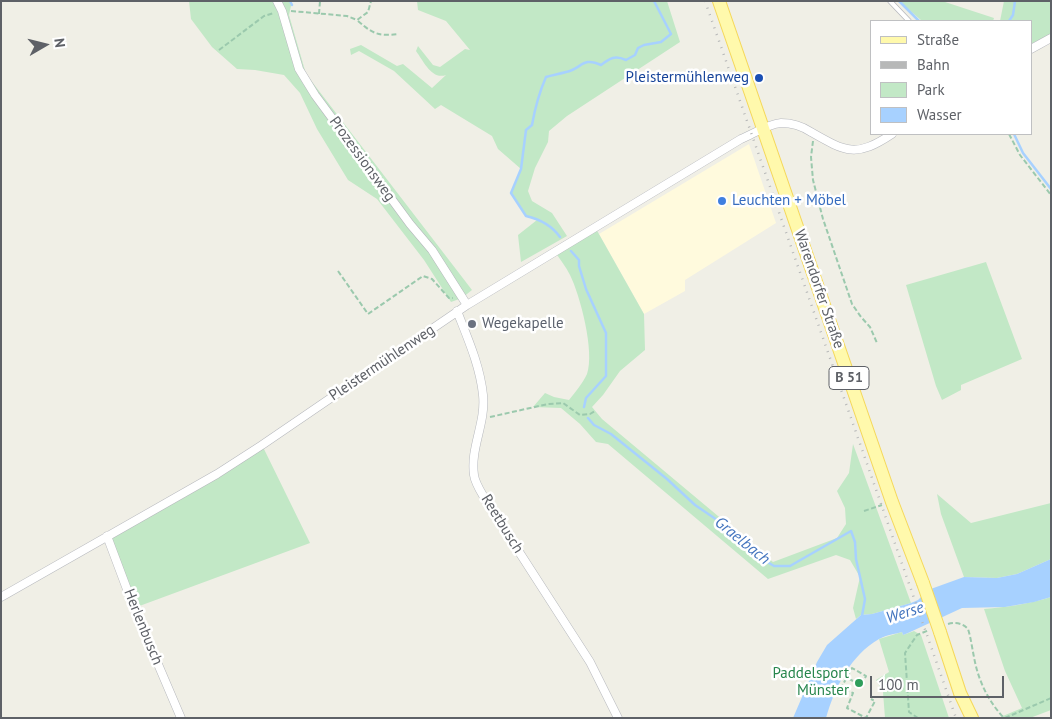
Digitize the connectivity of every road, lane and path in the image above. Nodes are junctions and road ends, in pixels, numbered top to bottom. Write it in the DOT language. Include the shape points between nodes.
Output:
graph roads {
  1 [pos="277,1"];
  2 [pos="320,1"];
  3 [pos="371,1"];
  4 [pos="719,1"];
  5 [pos="890,1"];
  6 [pos="282,11"];
  7 [pos="319,14"];
  8 [pos="268,15"];
  9 [pos="358,20"];
  10 [pos="908,20"];
  11 [pos="399,34"];
  12 [pos="1051,38"];
  13 [pos="1032,48"];
  14 [pos="219,50"];
  15 [pos="763,129"];
  16 [pos="815,134"];
  17 [pos="890,135"];
  18 [pos="1010,135"];
  19 [pos="1051,196"];
  20 [pos="338,271"];
  21 [pos="465,302"];
  22 [pos="458,311"];
  23 [pos="877,342"];
  24 [pos="596,411"];
  25 [pos="483,419"];
  26 [pos="892,502"];
  27 [pos="864,511"];
  28 [pos="107,536"];
  29 [pos="1,597"];
  30 [pos="945,628"];
  31 [pos="917,635"];
  32 [pos="840,674"];
  33 [pos="846,677"];
  34 [pos="865,678"];
  35 [pos="853,681"];
  36 [pos="1051,698"];
  37 [pos="871,699"];
  38 [pos="917,717"];
  39 [pos="181,718"];
  40 [pos="618,718"];
  41 [pos="866,718"];
  42 [pos="972,718"];
  43 [pos="1004,718"];
  1 -- 6 [label="street, Prozessionsweg"];
  2 -- 7 [label="path"];
  3 -- 9 [label="path" via="368,12"];
  4 -- 15 [label="main road, Warendorfer Straße / B 51"];
  5 -- 10 [label="lane"];
  6 -- 7 [label="path"];
  6 -- 21 [label="street, Prozessionsweg" via="299,69 315,96 432,250"];
  7 -- 9 [label="path"];
  8 -- 14 [label="path"];
  9 -- 11 [label="path" via="382,36"];
  12 -- 13 [label="street"];
  15 -- 16 [label="street, Pleistermühlenweg" via="780,123 792,124"];
  15 -- 21 [label="street, Pleistermühlenweg"];
  15 -- 26 [label="main road, Warendorfer Straße / B 51"];
  16 -- 17 [label="street, Pleistermühlenweg" via="837,147 850,150 871,147"];
  16 -- 23 [label="path" via="813,180 823,219 852,304"];
  18 -- 19 [label="path" via="1020,155"];
  20 -- 21 [label="path" via="368,314 423,276 432,279 449,298"];
  21 -- 22 [label="street, Pleistermühlenweg"];
  22 -- 25 [label="street, Reetbusch" via="476,361 483,396"];
  22 -- 28 [label="street, Pleistermühlenweg" via="232,464"];
  24 -- 25 [label="path" via="580,415 562,403"];
  25 -- 40 [label="street, Reetbusch" via="473,456 474,477 590,662"];
  26 -- 27 [label="path"];
  26 -- 30 [label="main road, Warendorfer Straße / B 51, bridge" via="923,583"];
  28 -- 29 [label="street, Pleistermühlenweg"];
  28 -- 39 [label="street, Herlenbusch"];
  30 -- 42 [label="main road, Warendorfer Straße / B 51" via="958,686"];
  30 -- 43 [label="path" via="960,624 968,629 982,685"];
  31 -- 38 [label="path" via="905,653 909,712"];
  32 -- 33 [label="path"];
  33 -- 34 [label="path" via="852,668"];
  33 -- 35 [label="path"];
  33 -- 41 [label="path" via="840,688 853,693 847,708"];
  36 -- 43 [label="path"];
  37 -- 41 [label="path" via="875,701"];
}
